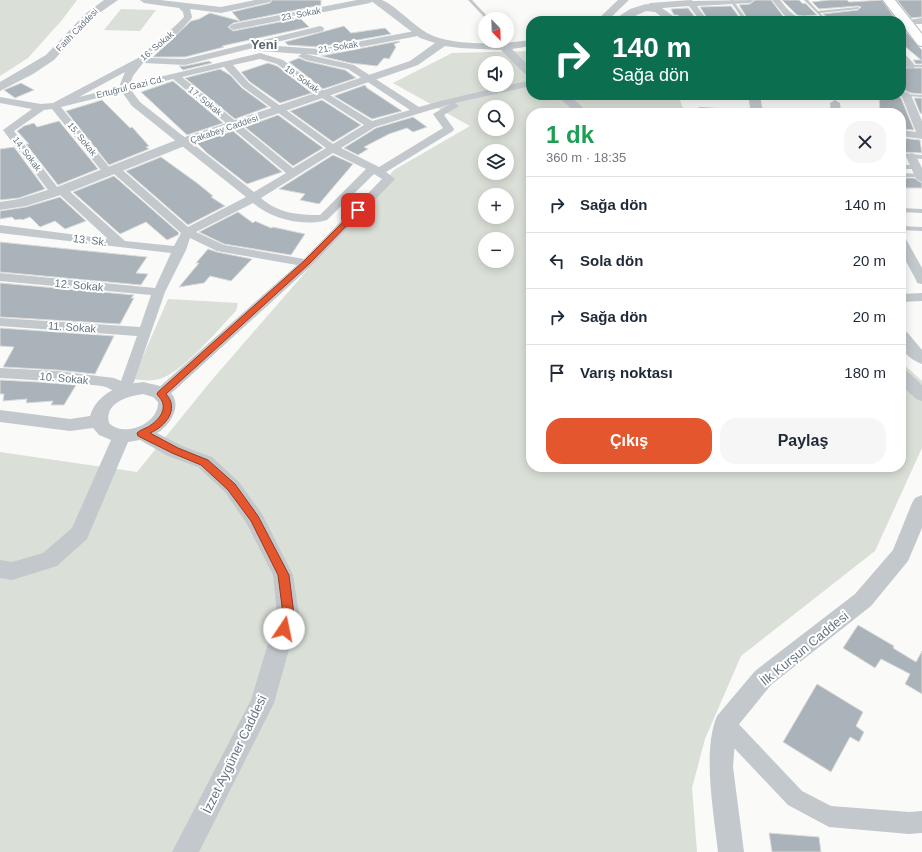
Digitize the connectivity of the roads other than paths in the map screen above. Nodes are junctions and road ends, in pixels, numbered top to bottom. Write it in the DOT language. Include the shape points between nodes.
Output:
graph roads {
  1 [pos="144,0"];
  2 [pos="266,0"];
  3 [pos="370,0"];
  4 [pos="375,0"];
  5 [pos="470,0"];
  6 [pos="624,0"];
  7 [pos="750,0"];
  8 [pos="776,0"];
  9 [pos="806,0"];
  10 [pos="889,0"];
  11 [pos="107,1"];
  12 [pos="689,2"];
  13 [pos="732,2"];
  14 [pos="182,6"];
  15 [pos="650,6"];
  16 [pos="858,8"];
  17 [pos="481,12"];
  18 [pos="818,12"];
  19 [pos="606,16"];
  20 [pos="626,16"];
  21 [pos="667,16"];
  22 [pos="700,16"];
  23 [pos="742,16"];
  24 [pos="791,16"];
  25 [pos="822,16"];
  26 [pos="899,16"];
  27 [pos="227,19"];
  28 [pos="922,21"];
  29 [pos="906,22"];
  30 [pos="906,24"];
  31 [pos="317,26"];
  32 [pos="917,31"];
  33 [pos="420,33"];
  34 [pos="443,42"];
  35 [pos="922,42"];
  36 [pos="514,44"];
  37 [pos="526,44"];
  38 [pos="478,45"];
  39 [pos="338,48"];
  40 [pos="507,48"];
  41 [pos="255,50"];
  42 [pos="293,50"];
  43 [pos="141,60"];
  44 [pos="906,60"];
  45 [pos="227,65"];
  46 [pos="906,66"];
  47 [pos="911,66"];
  48 [pos="922,66"];
  49 [pos="526,69"];
  50 [pos="175,76"];
  51 [pos="368,78"];
  52 [pos="526,84"];
  53 [pos="0,87"];
  54 [pos="124,88"];
  55 [pos="322,94"];
  56 [pos="906,94"];
  57 [pos="922,96"];
  58 [pos="906,97"];
  59 [pos="469,98"];
  60 [pos="0,100"];
  61 [pos="568,100"];
  62 [pos="55,106"];
  63 [pos="41,107"];
  64 [pos="577,108"];
  65 [pos="279,110"];
  66 [pos="417,110"];
  67 [pos="918,117"];
  68 [pos="235,125"];
  69 [pos="371,125"];
  70 [pos="906,133"];
  71 [pos="922,135"];
  72 [pos="178,144"];
  73 [pos="332,148"];
  74 [pos="911,156"];
  75 [pos="906,169"];
  76 [pos="376,170"];
  77 [pos="112,171"];
  78 [pos="293,172"];
  79 [pos="919,174"];
  80 [pos="906,175"];
  81 [pos="59,191"];
  82 [pos="249,200"];
  83 [pos="0,206"];
  84 [pos="906,210"];
  85 [pos="922,211"];
  86 [pos="906,228"];
  87 [pos="0,229"];
  88 [pos="922,229"];
  89 [pos="187,232"];
  90 [pos="121,244"];
  91 [pos="180,250"];
  92 [pos="906,257"];
  93 [pos="922,257"];
  94 [pos="906,258"];
  95 [pos="307,263"];
  96 [pos="0,277"];
  97 [pos="922,280"];
  98 [pos="159,292"];
  99 [pos="906,298"];
  100 [pos="922,298"];
  101 [pos="0,322"];
  102 [pos="145,332"];
  103 [pos="906,342"];
  104 [pos="922,358"];
  105 [pos="0,373"];
  106 [pos="906,380"];
  107 [pos="124,392"];
  108 [pos="161,394"];
  109 [pos="922,395"];
  110 [pos="0,416"];
  111 [pos="99,421"];
  112 [pos="132,435"];
  113 [pos="922,503"];
  114 [pos="0,569"];
  115 [pos="725,724"];
  116 [pos="922,822"];
  117 [pos="185,852"];
  118 [pos="731,852"];
  1 -- 14 [label="street"];
  2 -- 27 [label="street"];
  3 -- 31 [label="street, 23. Sokak"];
  4 -- 33 [label="street"];
  5 -- 17 [label="lane"];
  6 -- 19 [label="street"];
  7 -- 13 [label="street"];
  8 -- 24 [label="street"];
  9 -- 18 [label="lane"];
  10 -- 26 [label="main road"];
  11 -- 53 [label="street, Fatih Caddesi" via="95,10 54,54"];
  12 -- 13 [label="street"];
  12 -- 15 [label="street"];
  12 -- 22 [label="street"];
  13 -- 23 [label="lane"];
  14 -- 27 [label="street"];
  14 -- 43 [label="street, 16. Sokak" via="188,17"];
  15 -- 20 [label="street" via="641,7"];
  15 -- 21 [label="street"];
  16 -- 18 [label="lane"];
  18 -- 25 [label="lane"];
  27 -- 31 [label="street, 23. Sokak"];
  27 -- 41 [label="street" via="243,42"];
  28 -- 29 [label="street"];
  30 -- 32 [label="main road"];
  31 -- 39 [label="street"];
  31 -- 41 [label="street"];
  32 -- 35 [label="main road"];
  33 -- 34 [label="street"];
  33 -- 39 [label="street, 21. Sokak"];
  34 -- 38 [label="street"];
  34 -- 51 [label="street, Çakabey Caddesi" via="414,63"];
  36 -- 37 [label="street"];
  39 -- 42 [label="street, 21. Sokak" via="318,52"];
  40 -- 49 [label="street"];
  41 -- 42 [label="street, 21. Sokak"];
  41 -- 43 [label="street" via="185,62"];
  41 -- 45 [label="street, Ertuğrul Gazi Cd."];
  41 -- 55 [label="street, 19. Sokak" via="280,62"];
  42 -- 51 [label="street" via="315,61 342,63"];
  43 -- 54 [label="street" via="128,75"];
  43 -- 62 [label="street, 16. Sokak"];
  44 -- 47 [label="street"];
  45 -- 50 [label="street, Ertuğrul Gazi Cd."];
  45 -- 65 [label="street" via="246,85"];
  46 -- 47 [label="lane"];
  47 -- 48 [label="lane"];
  50 -- 54 [label="street, Ertuğrul Gazi Cd."];
  50 -- 68 [label="street, 17. Sokak"];
  51 -- 55 [label="street, Çakabey Caddesi"];
  51 -- 66 [label="street"];
  52 -- 59 [label="street"];
  54 -- 62 [label="street, Ertuğrul Gazi Cd."];
  54 -- 72 [label="street" via="136,104"];
  55 -- 65 [label="street, Çakabey Caddesi"];
  55 -- 69 [label="street, 19. Sokak"];
  56 -- 57 [label="lane"];
  58 -- 67 [label="street"];
  59 -- 66 [label="street"];
  59 -- 76 [label="street" via="438,114 449,129"];
  60 -- 63 [label="street, Ertuğrul Gazi Cd."];
  61 -- 64 [label="street"];
  62 -- 63 [label="street, Ertuğrul Gazi Cd."];
  62 -- 77 [label="street, 15. Sokak"];
  63 -- 81 [label="street, 14. Sokak" via="8,130"];
  65 -- 68 [label="street, Çakabey Caddesi"];
  65 -- 73 [label="street"];
  66 -- 69 [label="street"];
  67 -- 71 [label="street"];
  68 -- 72 [label="street, Çakabey Caddesi"];
  68 -- 78 [label="street, 17. Sokak"];
  69 -- 73 [label="street"];
  70 -- 71 [label="street"];
  72 -- 77 [label="street, Çakabey Caddesi"];
  72 -- 82 [label="street"];
  73 -- 76 [label="street"];
  73 -- 78 [label="street"];
  74 -- 79 [label="street"];
  75 -- 79 [label="lane"];
  76 -- 82 [label="street" via="323,218 279,215"];
  76 -- 95 [label="street" via="389,179"];
  77 -- 81 [label="street, Çakabey Caddesi"];
  77 -- 89 [label="street, 15. Sokak"];
  78 -- 82 [label="street"];
  79 -- 80 [label="lane"];
  81 -- 83 [label="street, Çakabey Caddesi" via="21,203"];
  81 -- 90 [label="street"];
  82 -- 89 [label="street"];
  84 -- 85 [label="lane"];
  86 -- 88 [label="lane"];
  87 -- 90 [label="street, 13. Sk."];
  89 -- 91 [label="street"];
  89 -- 95 [label="street, 15. Sokak" via="221,248"];
  90 -- 91 [label="street, 13. Sk."];
  91 -- 98 [label="street"];
  92 -- 93 [label="street"];
  94 -- 97 [label="street"];
  95 -- 108 [label="street"];
  96 -- 98 [label="street, 12. Sokak"];
  98 -- 102 [label="street"];
  99 -- 100 [label="street"];
  101 -- 102 [label="street, 11. Sokak"];
  102 -- 107 [label="street"];
  103 -- 104 [label="street"];
  105 -- 107 [label="street, 10. Sokak" via="114,383"];
  106 -- 109 [label="street"];
  107 -- 108 [label="street" via="144,388"];
  107 -- 111 [label="street" via="105,404 99,414"];
  108 -- 112 [label="street" via="166,399 168,407 161,422 152,429"];
  110 -- 111 [label="street" via="70,425"];
  111 -- 112 [label="street" via="106,431"];
  112 -- 114 [label="street" via="115,449 80,533 50,560 12,570"];
  112 -- 117 [label="street, İzzet Aygüner Caddesi" via="205,462 232,487 255,519 283,575 288,614 262,703"];
  113 -- 115 [label="street, İlk Kurşun Caddesi" via="901,555 863,600 763,678"];
  115 -- 116 [label="street" via="795,798 829,816 909,824"];
  115 -- 118 [label="street" via="721,767"];
}
